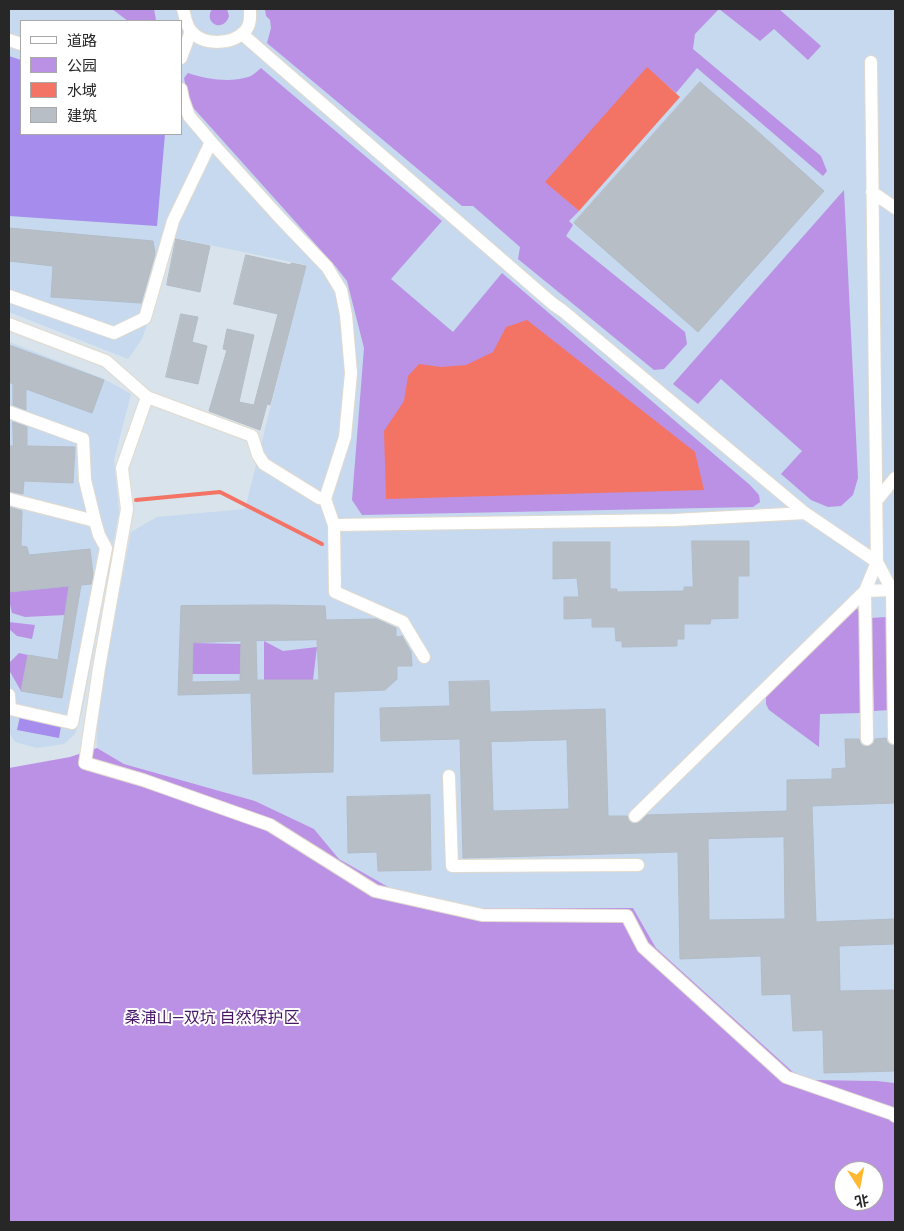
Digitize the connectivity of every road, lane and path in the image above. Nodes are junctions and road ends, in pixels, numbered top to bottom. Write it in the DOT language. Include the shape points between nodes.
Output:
graph roads {
  1 [pos="183,9"];
  2 [pos="250,9"];
  3 [pos="191,31"];
  4 [pos="242,34"];
  5 [pos="182,55"];
  6 [pos="871,62"];
  7 [pos="182,94"];
  8 [pos="185,113"];
  9 [pos="211,142"];
  10 [pos="872,192"];
  11 [pos="895,208"];
  12 [pos="9,296"];
  13 [pos="9,324"];
  14 [pos="147,396"];
  15 [pos="9,412"];
  16 [pos="895,478"];
  17 [pos="325,499"];
  18 [pos="9,500"];
  19 [pos="877,500"];
  20 [pos="805,513"];
  21 [pos="95,521"];
  22 [pos="334,525"];
  23 [pos="877,562"];
  24 [pos="865,591"];
  25 [pos="894,591"];
  26 [pos="424,657"];
  27 [pos="9,695"];
  28 [pos="894,738"];
  29 [pos="867,739"];
  30 [pos="449,776"];
  31 [pos="635,816"];
  32 [pos="638,865"];
  33 [pos="895,1116"];
  1 -- 3 [label="street"];
  2 -- 4 [label="street" via="249,24"];
  3 -- 4 [label="street" via="200,38 215,42 230,41"];
  3 -- 5 [label="street"];
  4 -- 20 [label="street" via="553,304"];
  6 -- 10 [label="street"];
  7 -- 8 [label="street"];
  8 -- 9 [label="street"];
  9 -- 12 [label="street" via="173,221 145,318 114,333"];
  9 -- 17 [label="street" via="327,266 341,290 351,373 345,437"];
  10 -- 11 [label="street"];
  10 -- 19 [label="street"];
  13 -- 14 [label="street" via="106,362"];
  14 -- 17 [label="street" via="252,436 264,464"];
  14 -- 33 [label="street" via="122,468 127,509 85,763 270,825 375,891 482,915 627,916 643,947 786,1078"];
  15 -- 21 [label="street" via="83,439 85,480"];
  16 -- 19 [label="street"];
  17 -- 22 [label="street"];
  18 -- 21 [label="street"];
  19 -- 23 [label="street"];
  20 -- 22 [label="street" via="675,520"];
  20 -- 23 [label="street"];
  21 -- 27 [label="street" via="106,548 72,723 10,708"];
  22 -- 26 [label="street" via="335,592 403,622"];
  23 -- 24 [label="street"];
  23 -- 25 [label="street"];
  24 -- 25 [label="street"];
  24 -- 29 [label="street"];
  24 -- 31 [label="street"];
  25 -- 28 [label="street"];
  30 -- 32 [label="street" via="452,866"];
}
